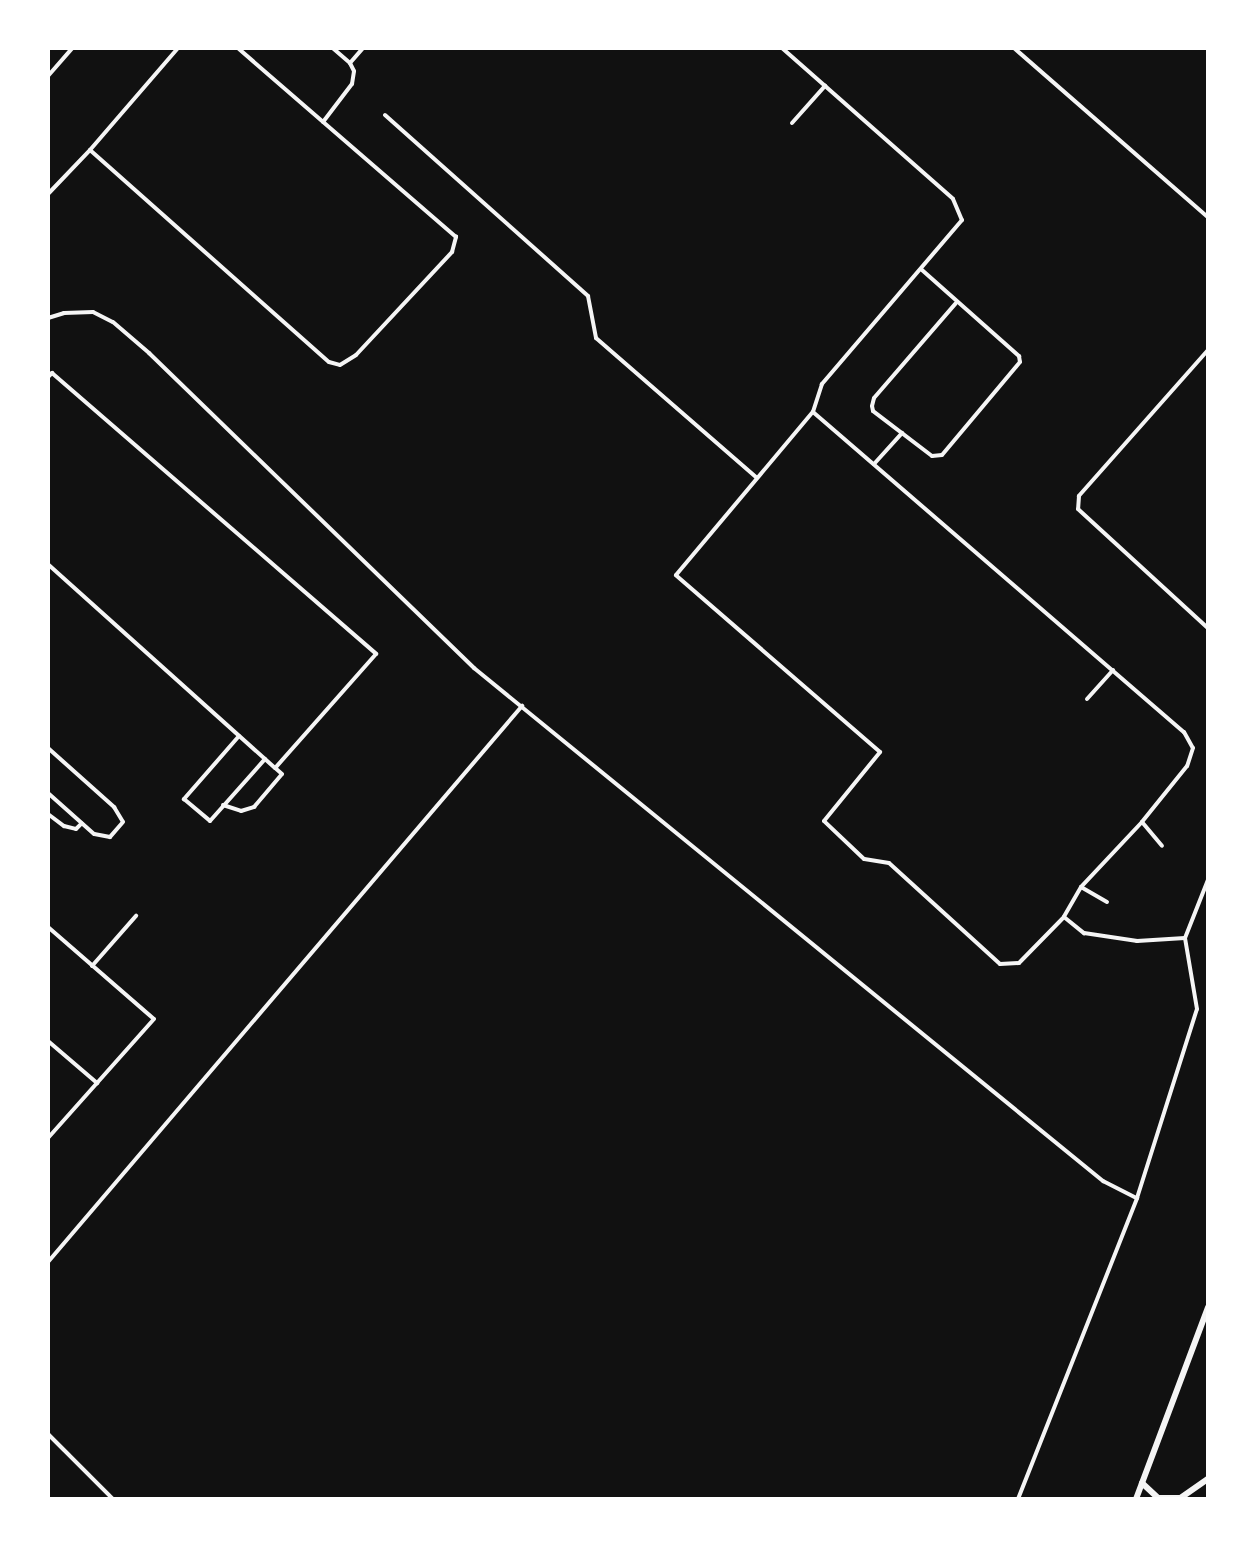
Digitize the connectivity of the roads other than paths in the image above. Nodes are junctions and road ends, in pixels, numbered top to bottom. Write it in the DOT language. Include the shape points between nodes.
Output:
graph roads {
  1 [pos="72,48"];
  2 [pos="178,48"];
  3 [pos="238,48"];
  4 [pos="333,48"];
  5 [pos="363,48"];
  6 [pos="782,48"];
  7 [pos="1014,48"];
  8 [pos="350,63"];
  9 [pos="48,76"];
  10 [pos="825,86"];
  11 [pos="385,115"];
  12 [pos="323,122"];
  13 [pos="792,123"];
  14 [pos="90,150"];
  15 [pos="48,194"];
  16 [pos="1208,217"];
  17 [pos="922,270"];
  18 [pos="956,303"];
  19 [pos="48,318"];
  20 [pos="1208,350"];
  21 [pos="48,377"];
  22 [pos="813,412"];
  23 [pos="902,433"];
  24 [pos="874,464"];
  25 [pos="757,478"];
  26 [pos="48,564"];
  27 [pos="1208,628"];
  28 [pos="1113,670"];
  29 [pos="1087,699"];
  30 [pos="522,706"];
  31 [pos="239,736"];
  32 [pos="48,748"];
  33 [pos="265,759"];
  34 [pos="275,768"];
  35 [pos="48,793"];
  36 [pos="223,805"];
  37 [pos="48,814"];
  38 [pos="1142,822"];
  39 [pos="82,823"];
  40 [pos="1161,846"];
  41 [pos="1208,880"];
  42 [pos="1081,886"];
  43 [pos="1107,902"];
  44 [pos="136,916"];
  45 [pos="1064,917"];
  46 [pos="48,927"];
  47 [pos="1185,938"];
  48 [pos="92,966"];
  49 [pos="48,1041"];
  50 [pos="97,1083"];
  51 [pos="48,1138"];
  52 [pos="1137,1198"];
  53 [pos="48,1262"];
  54 [pos="1207,1311"];
  55 [pos="48,1434"];
  56 [pos="1208,1479"];
  57 [pos="1142,1483"];
  58 [pos="1180,1498"];
  59 [pos="113,1499"];
  60 [pos="1018,1499"];
  61 [pos="1136,1499"];
  1 -- 9 [label="lane"];
  2 -- 14 [label="lane"];
  3 -- 12 [label="lane"];
  4 -- 8 [label="lane"];
  5 -- 8 [label="lane"];
  6 -- 10 [label="lane"];
  7 -- 16 [label="lane"];
  8 -- 12 [label="lane" via="354,71 352,84"];
  10 -- 13 [label="lane"];
  10 -- 17 [label="lane" via="953,199 962,220"];
  11 -- 25 [label="lane" via="588,296 596,338"];
  12 -- 14 [label="lane" via="456,237 452,252 356,354 340,365 329,362"];
  14 -- 15 [label="lane"];
  17 -- 18 [label="lane"];
  17 -- 22 [label="lane" via="822,384"];
  18 -- 23 [label="lane" via="874,398 873,411"];
  18 -- 23 [label="lane" via="1019,356 1018,367 942,455 932,456"];
  19 -- 30 [label="lane" via="93,312 113,322 149,352 474,668"];
  20 -- 27 [label="lane" via="1079,496 1077,509"];
  21 -- 34 [label="lane" via="52,373 376,654"];
  22 -- 24 [label="lane"];
  22 -- 25 [label="lane"];
  23 -- 24 [label="lane"];
  24 -- 28 [label="lane"];
  25 -- 45 [label="lane" via="676,575 880,752 825,821 864,859 889,863 1000,964 1019,963"];
  26 -- 31 [label="lane"];
  28 -- 29 [label="lane"];
  28 -- 38 [label="lane" via="1184,732 1193,748 1186,766"];
  30 -- 52 [label="lane" via="1102,1181"];
  30 -- 53 [label="lane"];
  31 -- 33 [label="lane"];
  31 -- 36 [label="lane" via="184,798 210,821"];
  32 -- 39 [label="lane" via="114,807 123,822 110,837 94,834"];
  33 -- 34 [label="lane"];
  33 -- 36 [label="lane"];
  34 -- 36 [label="lane" via="282,774 254,807 241,811"];
  35 -- 39 [label="lane"];
  37 -- 39 [label="lane" via="64,826 76,829"];
  38 -- 40 [label="lane"];
  38 -- 42 [label="lane"];
  41 -- 47 [label="lane"];
  42 -- 43 [label="lane"];
  42 -- 45 [label="lane"];
  44 -- 48 [label="lane"];
  45 -- 47 [label="lane" via="1084,933 1137,941"];
  46 -- 48 [label="lane"];
  47 -- 52 [label="lane" via="1197,1009"];
  48 -- 50 [label="lane" via="154,1019"];
  49 -- 50 [label="lane"];
  50 -- 51 [label="lane"];
  52 -- 60 [label="lane"];
  54 -- 57 [label="street"];
  55 -- 59 [label="lane"];
  56 -- 58 [label="street"];
  57 -- 58 [label="street" via="1158,1498"];
  57 -- 61 [label="street"];
}
